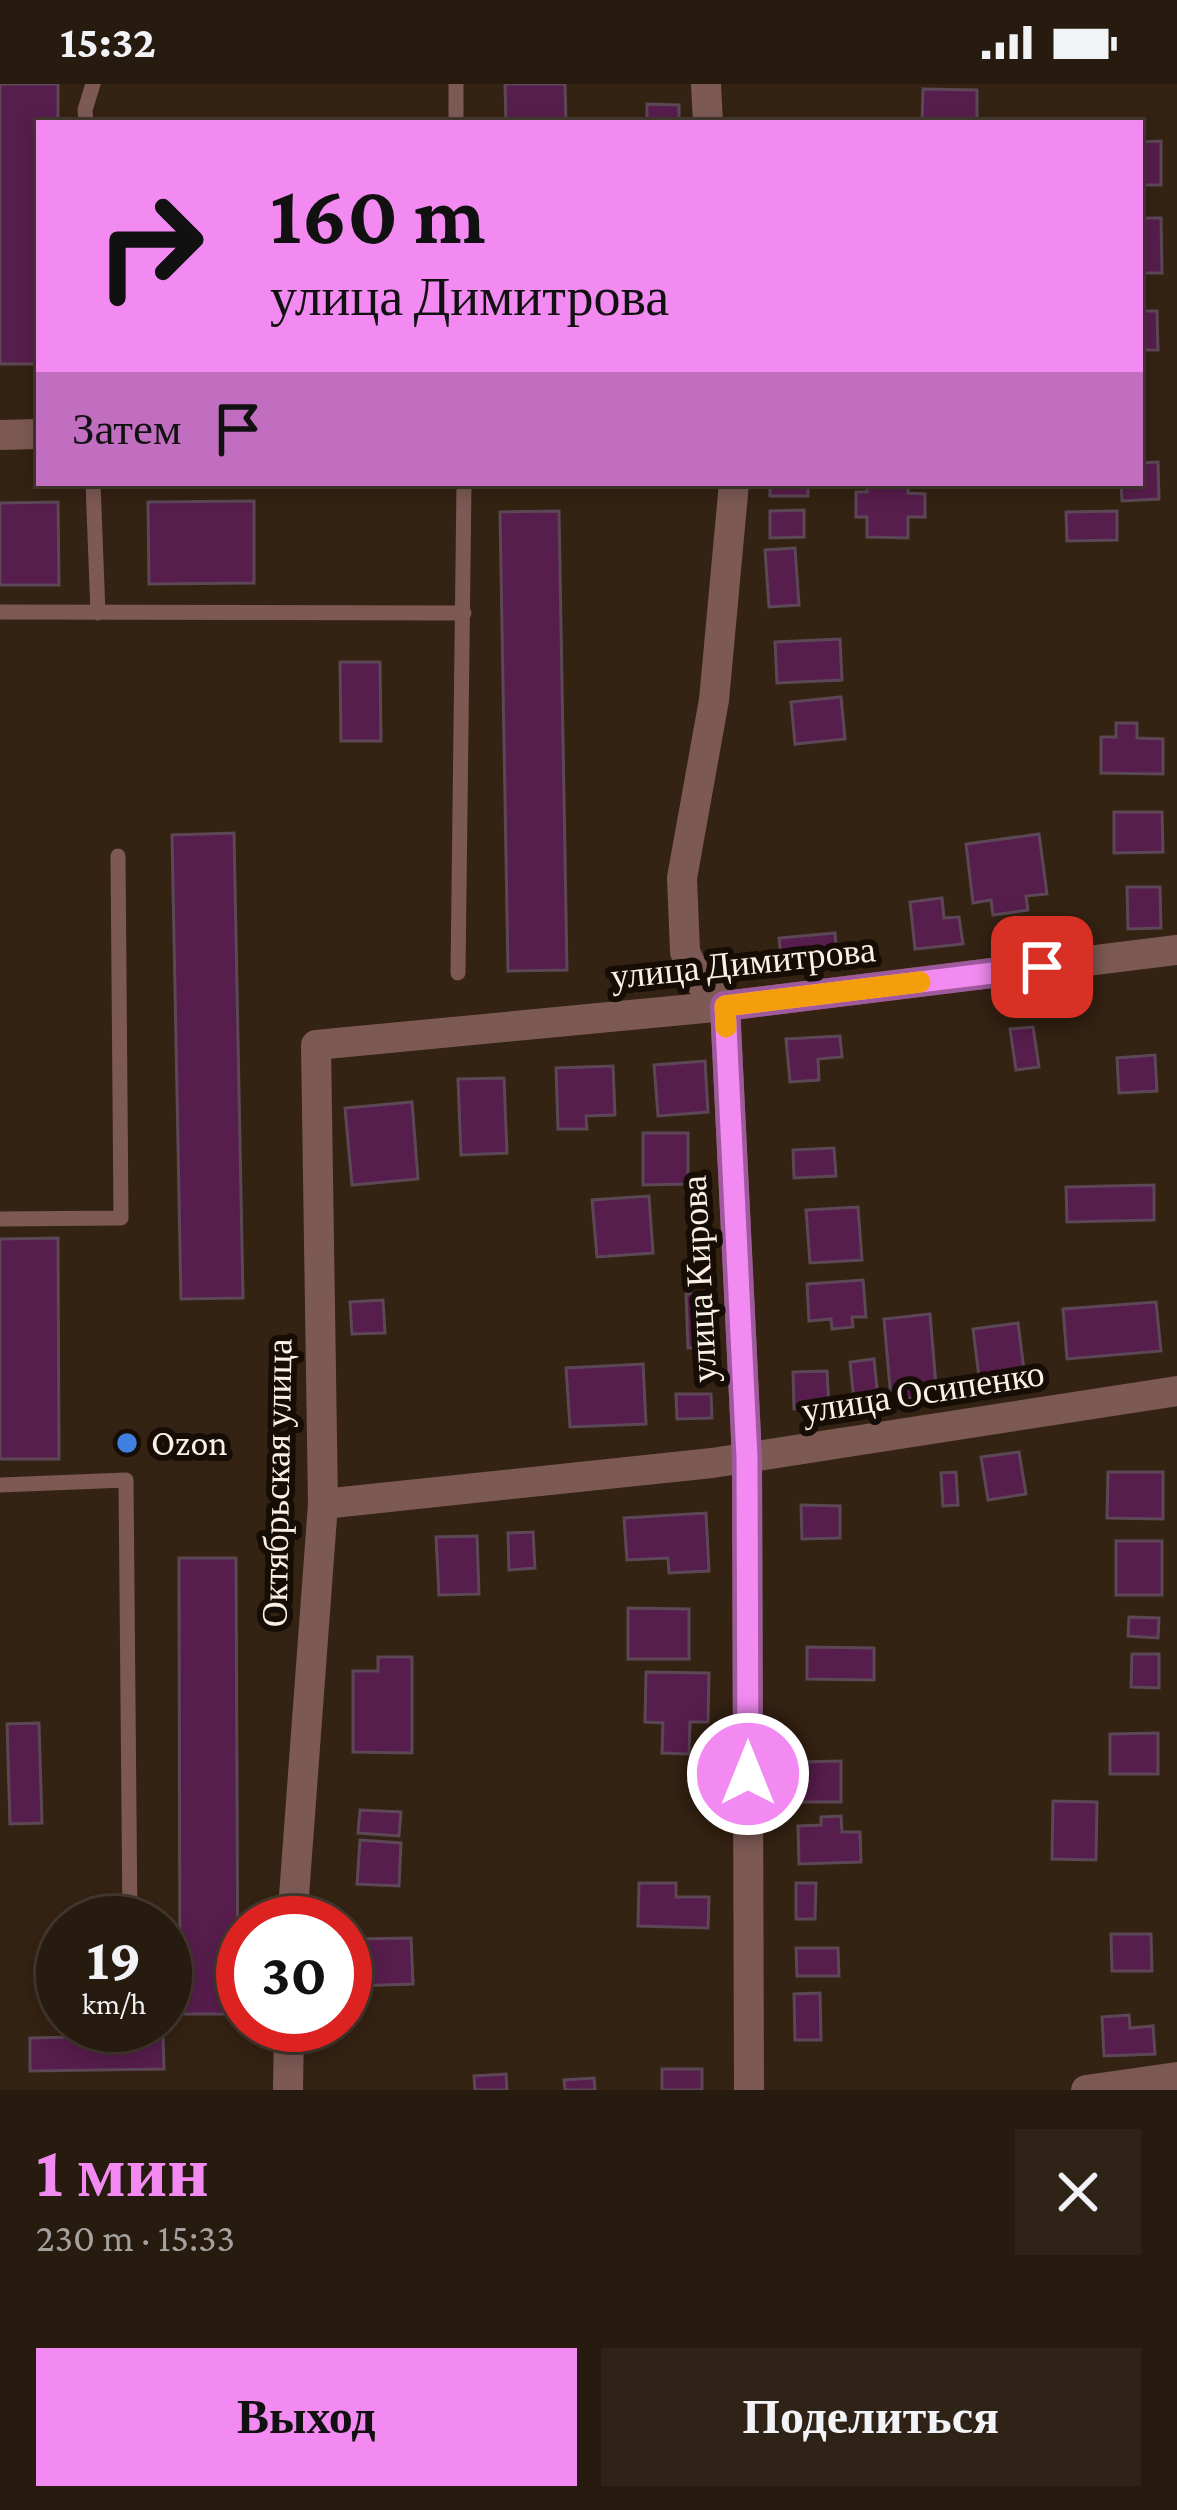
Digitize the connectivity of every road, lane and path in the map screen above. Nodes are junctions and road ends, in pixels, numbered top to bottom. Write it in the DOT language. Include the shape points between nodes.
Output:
graph roads {
  1 [pos="93,84"];
  2 [pos="455,84"];
  3 [pos="706,84"];
  4 [pos="86,120"];
  5 [pos="457,120"];
  6 [pos="708,120"];
  7 [pos="36,434"];
  8 [pos="0,435"];
  9 [pos="93,486"];
  10 [pos="464,486"];
  11 [pos="734,486"];
  12 [pos="0,612"];
  13 [pos="98,613"];
  14 [pos="464,614"];
  15 [pos="118,856"];
  16 [pos="1177,950"];
  17 [pos="458,973"];
  18 [pos="725,1006"];
  19 [pos="316,1045"];
  20 [pos="0,1219"];
  21 [pos="1177,1391"];
  22 [pos="747,1458"];
  23 [pos="0,1485"];
  24 [pos="323,1504"];
  25 [pos="130,1896"];
  26 [pos="294,1896"];
  27 [pos="289,2052"];
  28 [pos="1177,2077"];
  29 [pos="288,2090"];
  30 [pos="749,2090"];
  31 [pos="1086,2090"];
  1 -- 4 [label="lane"];
  2 -- 5 [label="lane"];
  3 -- 6 [label="street"];
  7 -- 8 [label="street"];
  9 -- 13 [label="lane"];
  10 -- 14 [label="lane"];
  11 -- 18 [label="street" via="714,700 682,878 685,952 699,982"];
  12 -- 13 [label="lane"];
  13 -- 14 [label="lane"];
  14 -- 17 [label="lane"];
  15 -- 20 [label="lane" via="122,1218"];
  16 -- 18 [label="street, улица Димитрова"];
  18 -- 19 [label="street, улица Димитрова"];
  18 -- 22 [label="street, улица Кирова"];
  19 -- 24 [label="street, Октябрьская улица"];
  21 -- 22 [label="street, улица Осипенко"];
  22 -- 24 [label="street, улица Осипенко"];
  22 -- 30 [label="street, улица Кирова"];
  23 -- 25 [label="lane" via="126,1480"];
  24 -- 26 [label="street, Октябрьская улица"];
  27 -- 29 [label="street"];
  28 -- 31 [label="street"];
}
